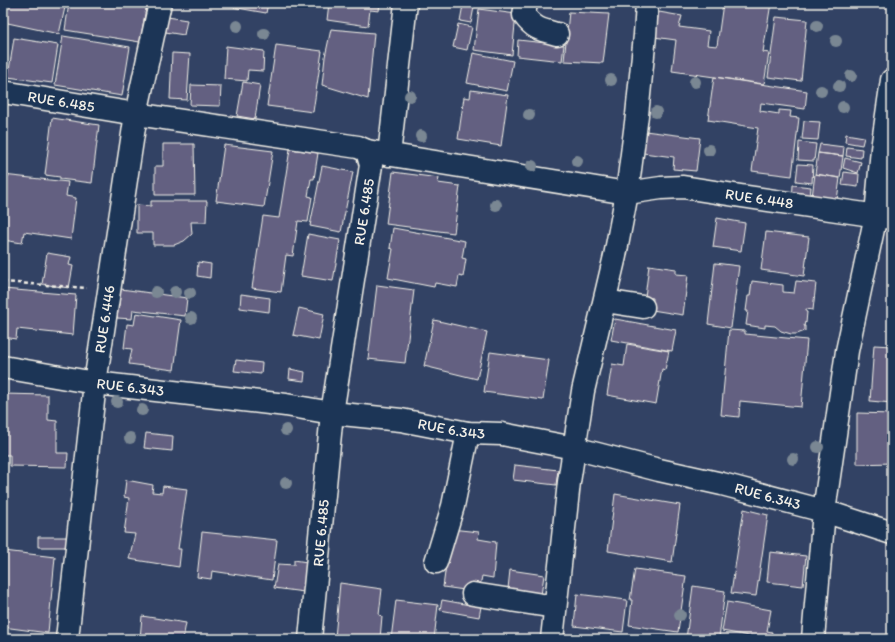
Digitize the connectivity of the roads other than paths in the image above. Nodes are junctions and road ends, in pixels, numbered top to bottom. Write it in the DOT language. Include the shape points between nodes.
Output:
graph roads {
  1 [pos="160,3"];
  2 [pos="406,3"];
  3 [pos="526,3"];
  4 [pos="647,3"];
  5 [pos="557,34"];
  6 [pos="892,80"];
  7 [pos="3,92"];
  8 [pos="136,114"];
  9 [pos="367,151"];
  10 [pos="389,155"];
  11 [pos="627,193"];
  12 [pos="884,216"];
  13 [pos="605,301"];
  14 [pos="643,307"];
  15 [pos="3,367"];
  16 [pos="95,383"];
  17 [pos="332,412"];
  18 [pos="468,433"];
  19 [pos="574,448"];
  20 [pos="824,511"];
  21 [pos="892,533"];
  22 [pos="436,562"];
  23 [pos="473,594"];
  24 [pos="555,607"];
  25 [pos="67,639"];
  26 [pos="310,639"];
  27 [pos="552,639"];
  28 [pos="813,639"];
  1 -- 8 [label="street, RUE 6.446"];
  2 -- 10 [label="street"];
  3 -- 5 [label="street" via="524,15 529,22 539,29"];
  4 -- 11 [label="street"];
  6 -- 12 [label="street" via="882,149"];
  7 -- 8 [label="street, RUE 6.485"];
  8 -- 9 [label="street, RUE 6.485" via="358,146"];
  8 -- 16 [label="street, RUE 6.446"];
  9 -- 10 [label="street, RUE 6.448"];
  9 -- 17 [label="street, RUE 6.485" via="371,165"];
  10 -- 11 [label="street, RUE 6.448"];
  11 -- 12 [label="street, RUE 6.448" via="683,187"];
  11 -- 13 [label="street"];
  12 -- 20 [label="street" via="847,351"];
  13 -- 14 [label="street"];
  13 -- 19 [label="street" via="583,391"];
  15 -- 16 [label="street, RUE 6.343"];
  16 -- 17 [label="street, RUE 6.343"];
  16 -- 25 [label="street, RUE 6.446"];
  17 -- 18 [label="street, RUE 6.343" via="401,420"];
  17 -- 26 [label="street, RUE 6.485"];
  18 -- 19 [label="street, RUE 6.343" via="502,434"];
  18 -- 22 [label="street" via="453,506"];
  19 -- 20 [label="street, RUE 6.343"];
  19 -- 24 [label="street"];
  20 -- 21 [label="street, RUE 6.343"];
  20 -- 28 [label="street"];
  23 -- 24 [label="street"];
  24 -- 27 [label="street"];
}
